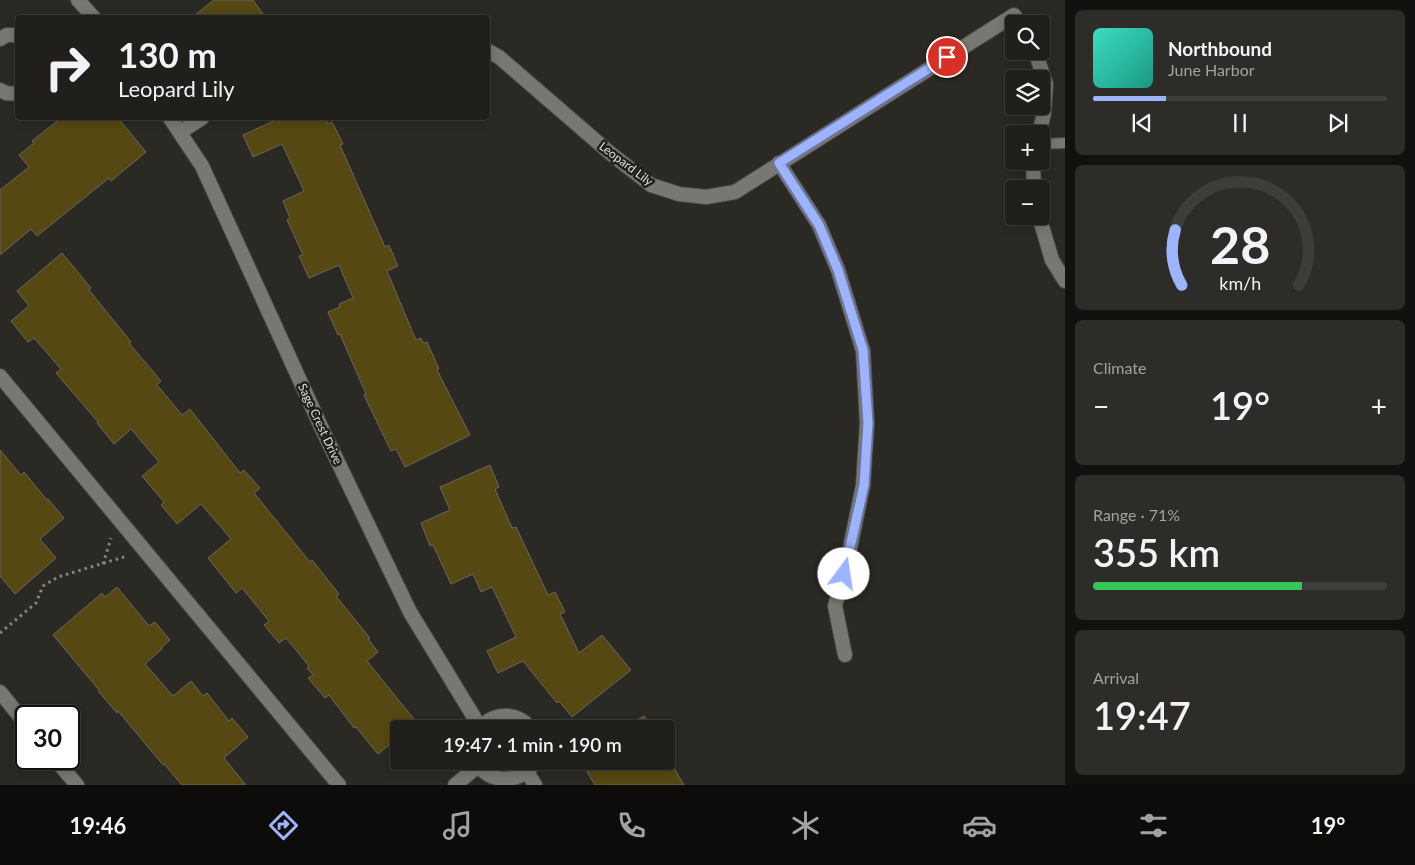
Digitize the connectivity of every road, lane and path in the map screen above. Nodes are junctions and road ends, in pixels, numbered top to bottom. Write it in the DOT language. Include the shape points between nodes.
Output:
graph roads {
  1 [pos="78,0"];
  2 [pos="91,15"];
  3 [pos="1005,26"];
  4 [pos="15,34"];
  5 [pos="0,39"];
  6 [pos="490,52"];
  7 [pos="1039,60"];
  8 [pos="0,90"];
  9 [pos="15,94"];
  10 [pos="171,120"];
  11 [pos="199,120"];
  12 [pos="1041,125"];
  13 [pos="180,132"];
  14 [pos="1065,143"];
  15 [pos="1050,144"];
  16 [pos="779,163"];
  17 [pos="1042,225"];
  18 [pos="1065,281"];
  19 [pos="0,376"];
  20 [pos="144,550"];
  21 [pos="0,633"];
  22 [pos="845,655"];
  23 [pos="0,692"];
  24 [pos="15,710"];
  25 [pos="475,720"];
  26 [pos="488,720"];
  27 [pos="521,720"];
  28 [pos="64,770"];
  29 [pos="471,770"];
  30 [pos="483,770"];
  31 [pos="527,770"];
  32 [pos="532,770"];
  33 [pos="77,785"];
  34 [pos="339,785"];
  35 [pos="456,785"];
  36 [pos="535,785"];
  1 -- 2 [label="street"];
  3 -- 16 [label="street, Leopard Lily"];
  4 -- 5 [label="street"];
  6 -- 16 [label="street, Leopard Lily" via="651,185 679,194 706,197 735,192"];
  7 -- 12 [label="street" via="1046,84"];
  8 -- 9 [label="street"];
  10 -- 13 [label="street, Sage Crest Drive"];
  11 -- 13 [label="street"];
  13 -- 25 [label="street, Sage Crest Drive" via="202,166 410,612"];
  14 -- 15 [label="lane"];
  16 -- 22 [label="street" via="819,225 838,270 863,350 868,423 864,485 835,606"];
  17 -- 18 [label="street" via="1052,260"];
  19 -- 20 [label="street"];
  20 -- 21 [label="path" via="58,577 43,586 36,603"];
  20 -- 34 [label="street"];
  23 -- 24 [label="street"];
  26 -- 27 [label="street" via="509,716"];
  28 -- 33 [label="street"];
  29 -- 35 [label="street"];
  30 -- 31 [label="street" via="500,780 518,778"];
  32 -- 36 [label="street"];
}
